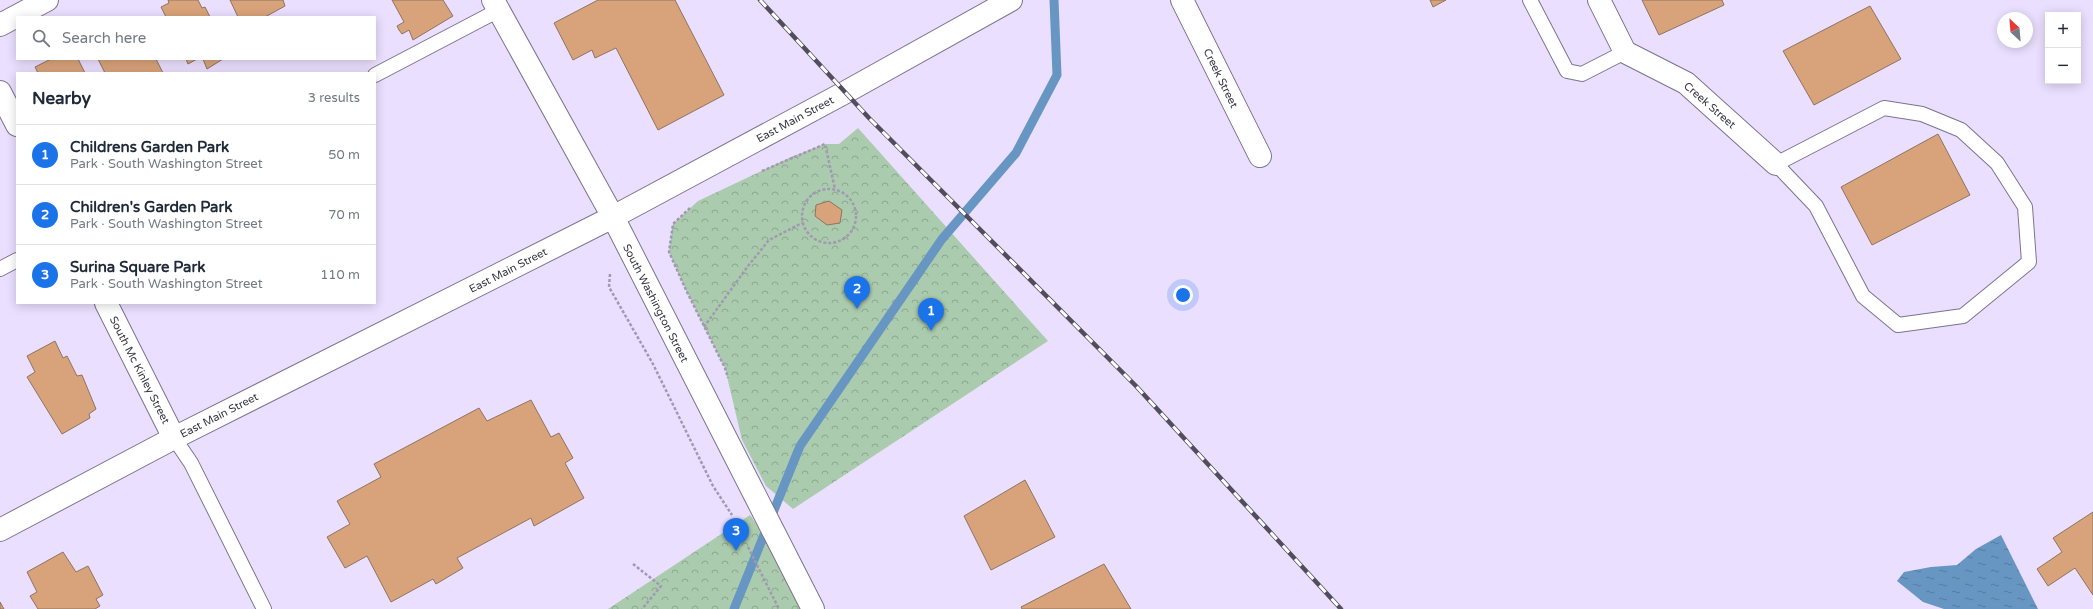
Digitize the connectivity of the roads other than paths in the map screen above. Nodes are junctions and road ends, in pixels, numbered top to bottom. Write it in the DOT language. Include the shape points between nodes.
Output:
graph roads {
  1 [pos="47,0"];
  2 [pos="1011,0"];
  3 [pos="1182,0"];
  4 [pos="1530,0"];
  5 [pos="1599,0"];
  6 [pos="496,5"];
  7 [pos="16,16"];
  8 [pos="17,16"];
  9 [pos="0,25"];
  10 [pos="1625,52"];
  11 [pos="376,74"];
  12 [pos="0,92"];
  13 [pos="16,124"];
  14 [pos="1260,156"];
  15 [pos="1776,164"];
  16 [pos="613,217"];
  17 [pos="16,261"];
  18 [pos="0,269"];
  19 [pos="107,304"];
  20 [pos="174,438"];
  21 [pos="0,530"];
  22 [pos="264,609"];
  23 [pos="813,609"];
  1 -- 8 [label="street"];
  2 -- 16 [label="street, East Main Street"];
  3 -- 14 [label="street, Creek Street"];
  4 -- 10 [label="lane" via="1568,71 1582,74"];
  5 -- 10 [label="street"];
  6 -- 11 [label="lane"];
  6 -- 16 [label="street, South Washington Street"];
  7 -- 9 [label="street"];
  10 -- 15 [label="street, Creek Street" via="1686,83"];
  12 -- 13 [label="street"];
  15 -- 15 [label="lane" via="1816,206 1863,296 1898,325 1964,316 2029,262 2025,207 1997,163 1961,130 1922,114 1884,108"];
  16 -- 20 [label="street, East Main Street"];
  16 -- 23 [label="street, South Washington Street"];
  17 -- 18 [label="lane"];
  19 -- 20 [label="street, South Mc Kinley Street"];
  20 -- 21 [label="street, East Main Street"];
  20 -- 22 [label="lane" via="191,463"];
}
